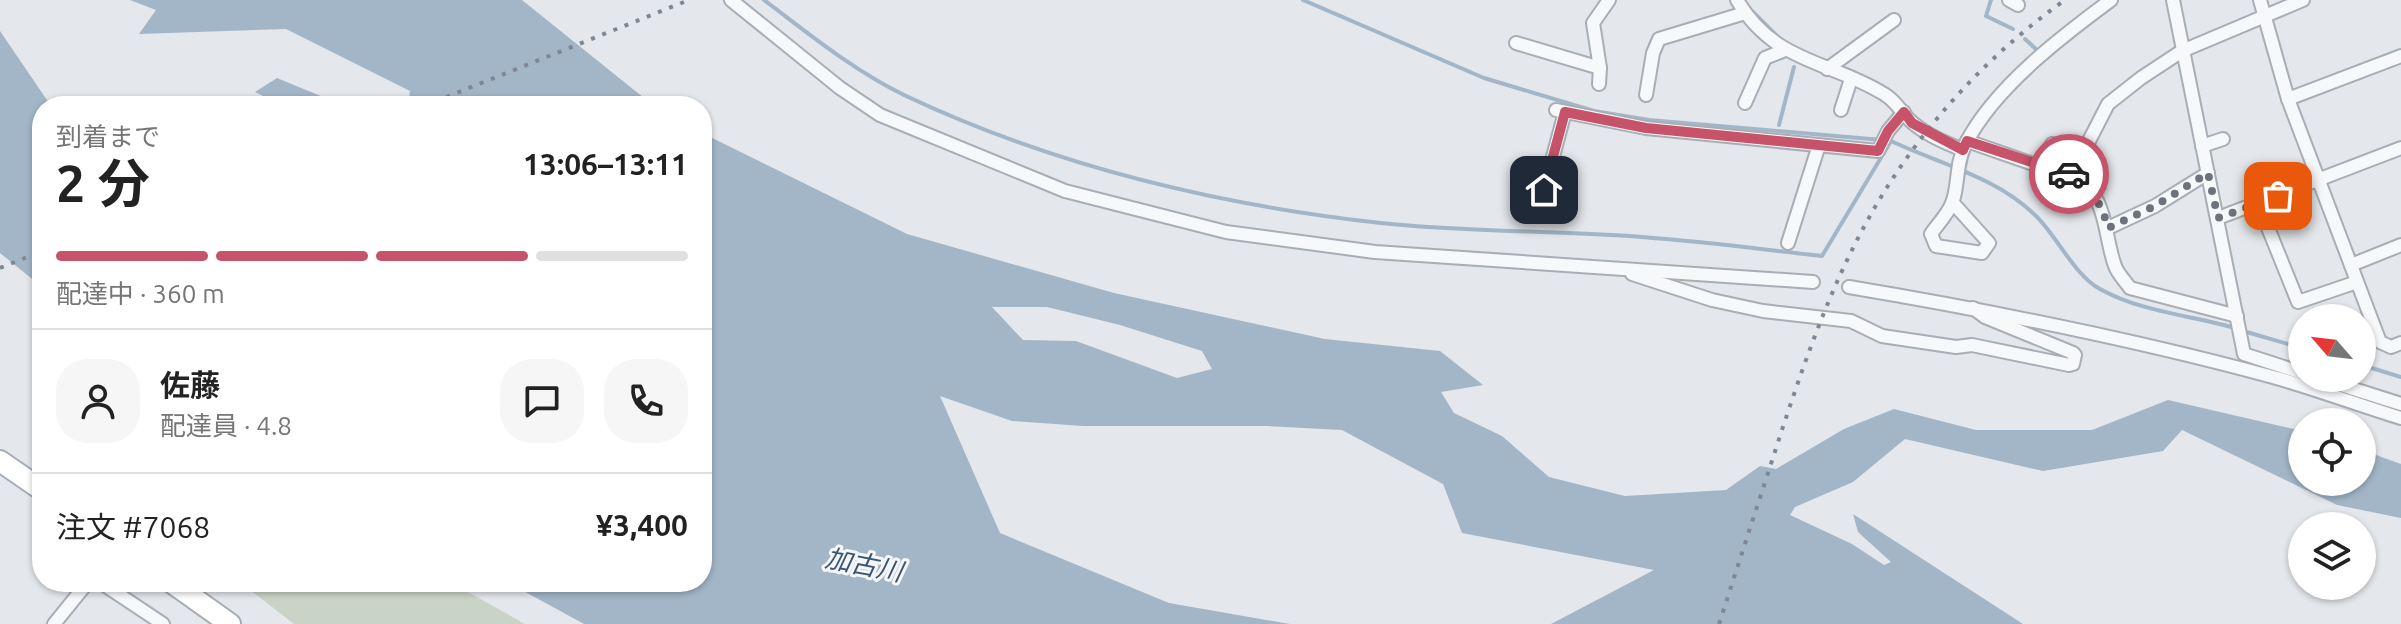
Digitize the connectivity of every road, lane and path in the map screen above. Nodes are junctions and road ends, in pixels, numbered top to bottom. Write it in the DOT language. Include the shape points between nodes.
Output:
graph roads {
  1 [pos="731,0"];
  2 [pos="1609,0"];
  3 [pos="1737,0"];
  4 [pos="2111,0"];
  5 [pos="2173,0"];
  6 [pos="2260,0"];
  7 [pos="2303,0"];
  8 [pos="1745,13"];
  9 [pos="2265,15"];
  10 [pos="1894,20"];
  11 [pos="1516,43"];
  12 [pos="1785,50"];
  13 [pos="2182,51"];
  14 [pos="2401,56"];
  15 [pos="1600,68"];
  16 [pos="1827,69"];
  17 [pos="1851,79"];
  18 [pos="1599,84"];
  19 [pos="1651,88"];
  20 [pos="1751,97"];
  21 [pos="2288,99"];
  22 [pos="1841,110"];
  23 [pos="1904,112"];
  24 [pos="2223,139"];
  25 [pos="2052,144"];
  26 [pos="1819,145"];
  27 [pos="2202,146"];
  28 [pos="2401,148"];
  29 [pos="1963,151"];
  30 [pos="2039,166"];
  31 [pos="2208,173"];
  32 [pos="2072,174"];
  33 [pos="2319,181"];
  34 [pos="1544,190"];
  35 [pos="1953,203"];
  36 [pos="2258,203"];
  37 [pos="2218,218"];
  38 [pos="2108,228"];
  39 [pos="1786,235"];
  40 [pos="2401,245"];
  41 [pos="2351,265"];
  42 [pos="1614,267"];
  43 [pos="1813,282"];
  44 [pos="2357,282"];
  45 [pos="1849,287"];
  46 [pos="1973,308"];
  47 [pos="2237,316"];
  48 [pos="2401,343"];
  49 [pos="2288,368"];
  50 [pos="2363,392"];
  51 [pos="2401,404"];
  52 [pos="2401,418"];
  53 [pos="0,461"];
  54 [pos="32,483"];
  55 [pos="80,592"];
  56 [pos="115,592"];
  57 [pos="185,592"];
  58 [pos="54,624"];
  59 [pos="163,624"];
  60 [pos="230,624"];
  1 -- 42 [label="street" via="880,115 1065,191 1226,232 1375,252"];
  2 -- 15 [label="street" via="1593,23"];
  3 -- 8 [label="street"];
  4 -- 29 [label="street" via="2019,77 1989,110"];
  5 -- 13 [label="street"];
  6 -- 9 [label="street"];
  7 -- 9 [label="street"];
  8 -- 12 [label="street"];
  8 -- 19 [label="street" via="1659,39"];
  9 -- 13 [label="street"];
  9 -- 21 [label="street"];
  10 -- 16 [label="street" via="1878,39"];
  11 -- 15 [label="street"];
  12 -- 16 [label="street"];
  12 -- 20 [label="street" via="1765,58"];
  13 -- 27 [label="street"];
  13 -- 32 [label="street" via="2108,104"];
  14 -- 21 [label="street"];
  15 -- 18 [label="street"];
  16 -- 17 [label="street"];
  17 -- 22 [label="street"];
  17 -- 23 [label="street" via="1896,102"];
  21 -- 33 [label="street"];
  23 -- 26 [label="street" via="1878,151"];
  23 -- 29 [label="street" via="1912,123"];
  24 -- 27 [label="street"];
  25 -- 30 [label="street"];
  26 -- 34 [label="street" via="1646,128 1561,111"];
  26 -- 39 [label="street" via="1800,185"];
  27 -- 31 [label="street"];
  28 -- 33 [label="street"];
  29 -- 30 [label="street"];
  29 -- 35 [label="street"];
  30 -- 32 [label="street"];
  31 -- 37 [label="street"];
  31 -- 38 [label="street"];
  32 -- 38 [label="street" via="2086,184"];
  33 -- 36 [label="street"];
  33 -- 41 [label="street"];
  35 -- 35 [label="street" via="1989,243 1982,253 1936,246 1931,234"];
  36 -- 37 [label="street"];
  36 -- 44 [label="street" via="2298,302"];
  37 -- 47 [label="street"];
  38 -- 47 [label="street" via="2115,266 2130,288"];
  40 -- 41 [label="street"];
  41 -- 44 [label="street"];
  42 -- 43 [label="street"];
  42 -- 46 [label="street" via="1750,309 1851,321 1882,336 1972,345 2073,364 2073,353"];
  44 -- 48 [label="street" via="2380,342 2391,347"];
  45 -- 46 [label="street"];
  46 -- 52 [label="street" via="2275,378"];
  47 -- 49 [label="street" via="2244,354"];
  50 -- 51 [label="street"];
  53 -- 54 [label="main road"];
  55 -- 58 [label="street"];
  56 -- 59 [label="street"];
  57 -- 60 [label="main road"];
}
